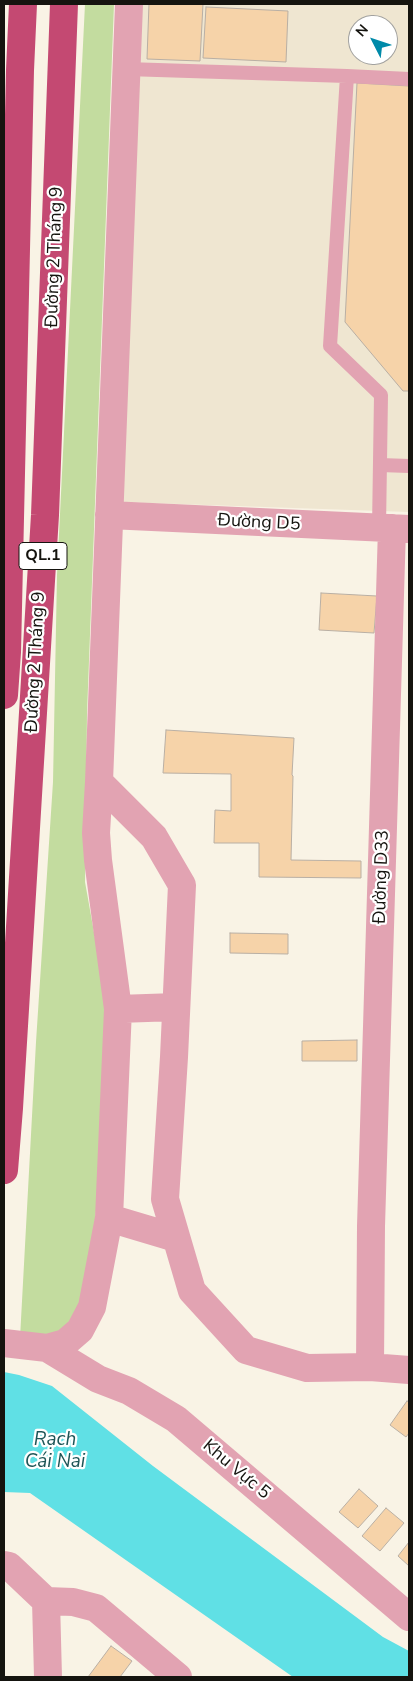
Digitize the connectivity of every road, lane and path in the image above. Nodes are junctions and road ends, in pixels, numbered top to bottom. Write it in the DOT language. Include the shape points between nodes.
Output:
graph roads {
  1 [pos="23,4"];
  2 [pos="64,4"];
  3 [pos="129,4"];
  4 [pos="126,69"];
  5 [pos="347,76"];
  6 [pos="409,78"];
  7 [pos="380,465"];
  8 [pos="409,466"];
  9 [pos="109,515"];
  10 [pos="393,529"];
  11 [pos="4,694"];
  12 [pos="99,782"];
  13 [pos="176,1007"];
  14 [pos="118,1009"];
  15 [pos="4,1170"];
  16 [pos="108,1218"];
  17 [pos="176,1238"];
  18 [pos="4,1343"];
  19 [pos="47,1348"];
  20 [pos="370,1367"];
  21 [pos="409,1370"];
  22 [pos="4,1565"];
  23 [pos="46,1601"];
  24 [pos="409,1617"];
  25 [pos="48,1677"];
  26 [pos="178,1677"];
  1 -- 11 [label="highway, Đường 2 Tháng 9 / QL.1"];
  2 -- 15 [label="highway, Đường 2 Tháng 9 / QL.1" via="45,514"];
  3 -- 4 [label="street"];
  4 -- 5 [label="lane"];
  4 -- 9 [label="street"];
  5 -- 6 [label="lane"];
  5 -- 7 [label="lane" via="330,346 381,395"];
  7 -- 8 [label="lane"];
  7 -- 10 [label="lane"];
  9 -- 10 [label="street, Đường D5"];
  9 -- 12 [label="street"];
  10 -- 20 [label="street, Đường D33" via="371,1226"];
  12 -- 13 [label="street" via="154,837 182,885"];
  12 -- 14 [label="street" via="98,860"];
  13 -- 14 [label="street"];
  13 -- 17 [label="street" via="164,1199"];
  14 -- 16 [label="street"];
  16 -- 17 [label="street"];
  16 -- 19 [label="street" via="92,1307 80,1330 65,1343"];
  17 -- 20 [label="street" via="192,1290 246,1350 307,1368"];
  18 -- 19 [label="street"];
  19 -- 24 [label="street, Khu Vực 5" via="98,1379 129,1391 176,1419"];
  20 -- 21 [label="street"];
  22 -- 23 [label="street"];
  23 -- 25 [label="street"];
  23 -- 26 [label="street" via="73,1602 96,1608"];
}
